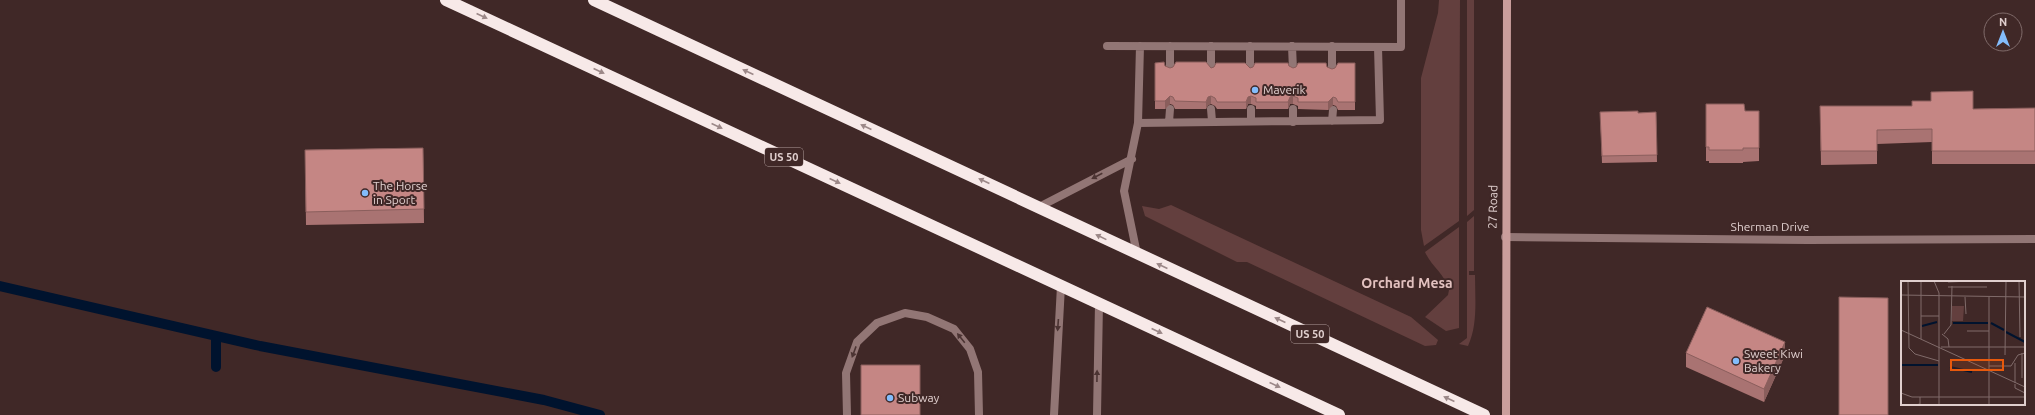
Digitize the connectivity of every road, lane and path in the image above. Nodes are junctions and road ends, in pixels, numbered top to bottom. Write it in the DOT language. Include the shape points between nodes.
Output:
graph roads {
  1 [pos="446,0"];
  2 [pos="594,0"];
  3 [pos="1401,0"];
  4 [pos="1507,0"];
  5 [pos="1107,46"];
  6 [pos="1140,46"];
  7 [pos="1170,46"];
  8 [pos="1210,46"];
  9 [pos="1250,46"];
  10 [pos="1292,46"];
  11 [pos="1332,46"];
  12 [pos="1378,47"];
  13 [pos="1170,70"];
  14 [pos="1211,70"];
  15 [pos="1250,70"];
  16 [pos="1293,70"];
  17 [pos="1332,71"];
  18 [pos="1170,109"];
  19 [pos="1211,109"];
  20 [pos="1251,109"];
  21 [pos="1293,109"];
  22 [pos="1333,110"];
  23 [pos="1212,121"];
  24 [pos="1251,121"];
  25 [pos="1332,121"];
  26 [pos="1169,122"];
  27 [pos="1293,122"];
  28 [pos="1138,123"];
  29 [pos="1132,159"];
  30 [pos="1039,207"];
  31 [pos="1505,237"];
  32 [pos="2035,239"];
  33 [pos="1137,254"];
  34 [pos="1061,286"];
  35 [pos="1099,303"];
  36 [pos="847,415"];
  37 [pos="979,415"];
  38 [pos="1054,415"];
  39 [pos="1097,415"];
  40 [pos="1339,415"];
  41 [pos="1484,415"];
  42 [pos="1506,415"];
  1 -- 34 [label="highway, US 50, one-way"];
  30 -- 2 [label="highway, US 50, one-way"];
  3 -- 12 [label="street" via="1401,47"];
  4 -- 31 [label="street, 27 Road"];
  5 -- 6 [label="street"];
  6 -- 7 [label="street"];
  6 -- 28 [label="street"];
  7 -- 8 [label="street"];
  7 -- 13 [label="street"];
  8 -- 9 [label="street"];
  8 -- 14 [label="street"];
  9 -- 10 [label="street"];
  9 -- 15 [label="street"];
  10 -- 11 [label="street"];
  10 -- 16 [label="street"];
  11 -- 12 [label="street"];
  11 -- 17 [label="street"];
  12 -- 25 [label="street" via="1380,120"];
  18 -- 26 [label="street"];
  19 -- 23 [label="street"];
  20 -- 24 [label="street"];
  21 -- 27 [label="street"];
  22 -- 25 [label="street"];
  23 -- 24 [label="street"];
  23 -- 26 [label="street"];
  24 -- 27 [label="street"];
  25 -- 27 [label="street"];
  26 -- 28 [label="street"];
  28 -- 29 [label="street"];
  29 -- 30 [label="street, one-way"];
  29 -- 33 [label="street" via="1124,191"];
  33 -- 30 [label="highway, US 50, one-way"];
  31 -- 32 [label="street, Sherman Drive"];
  31 -- 42 [label="street, 27 Road"];
  41 -- 33 [label="highway, US 50, one-way"];
  34 -- 35 [label="highway, US 50"];
  34 -- 38 [label="street, one-way"];
  39 -- 35 [label="street, one-way"];
  35 -- 40 [label="highway, US 50, one-way"];
  37 -- 36 [label="street, one-way" via="978,372 970,350 954,329 927,317 905,313 877,323 857,342 846,372"];
}
